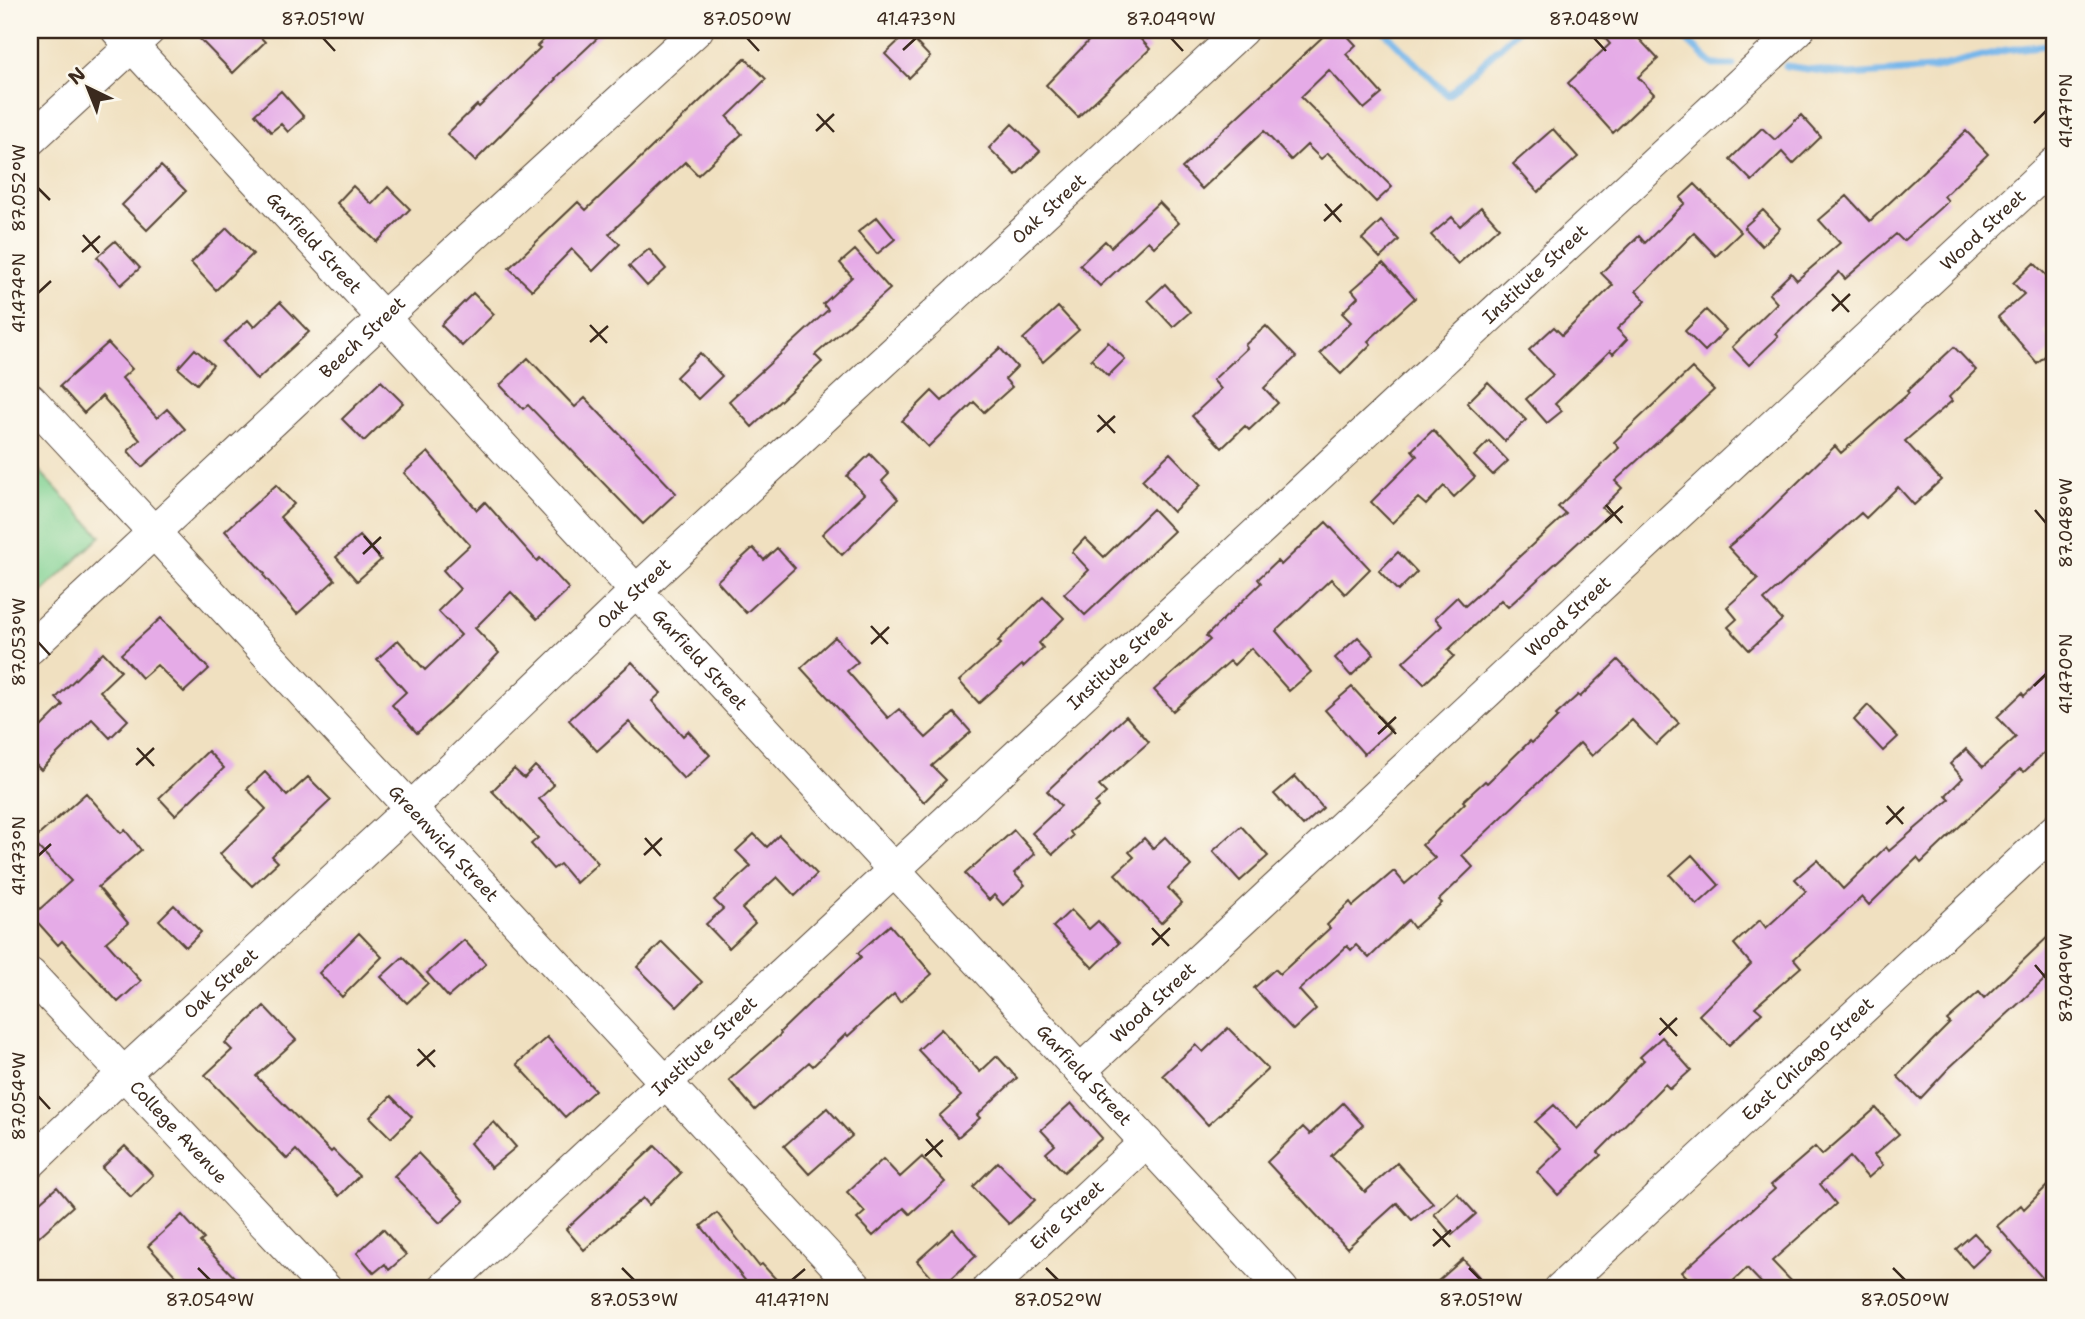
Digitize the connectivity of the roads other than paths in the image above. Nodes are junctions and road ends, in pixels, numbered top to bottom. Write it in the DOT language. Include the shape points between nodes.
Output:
graph roads {
  1 [pos="697,30"];
  2 [pos="1242,30"];
  3 [pos="1798,30"];
  4 [pos="132,35"];
  5 [pos="30,140"];
  6 [pos="2055,163"];
  7 [pos="383,318"];
  8 [pos="30,399"];
  9 [pos="155,533"];
  10 [pos="636,591"];
  11 [pos="30,648"];
  12 [pos="411,808"];
  13 [pos="2055,830"];
  14 [pos="894,870"];
  15 [pos="30,974"];
  16 [pos="1080,1071"];
  17 [pos="123,1074"];
  18 [pos="666,1082"];
  19 [pos="1146,1142"];
  20 [pos="30,1163"];
  21 [pos="326,1289"];
  22 [pos="443,1289"];
  23 [pos="858,1289"];
  24 [pos="988,1289"];
  25 [pos="1282,1289"];
  26 [pos="1560,1289"];
  1 -- 7 [label="street, Beech Street"];
  2 -- 10 [label="street, Oak Street"];
  3 -- 14 [label="street, Institute Street"];
  4 -- 5 [label="street"];
  4 -- 7 [label="street, Garfield Street"];
  6 -- 16 [label="street, Wood Street"];
  7 -- 9 [label="street, Beech Street"];
  7 -- 10 [label="street, Garfield Street"];
  8 -- 9 [label="street, Greenwich Street"];
  9 -- 11 [label="street, Beech Street"];
  9 -- 12 [label="street, Greenwich Street"];
  10 -- 12 [label="street, Oak Street"];
  10 -- 14 [label="street, Garfield Street"];
  12 -- 17 [label="street, Oak Street"];
  12 -- 18 [label="street, Greenwich Street"];
  13 -- 26 [label="street, East Chicago Street"];
  14 -- 16 [label="street, Garfield Street"];
  14 -- 18 [label="street, Institute Street"];
  15 -- 17 [label="street, College Avenue"];
  16 -- 19 [label="street, Garfield Street"];
  17 -- 20 [label="street, Oak Street"];
  17 -- 21 [label="street, College Avenue"];
  18 -- 22 [label="street, Institute Street"];
  18 -- 23 [label="street, Greenwich Street"];
  19 -- 24 [label="street, Erie Street"];
  19 -- 25 [label="street, Garfield Street"];
}
